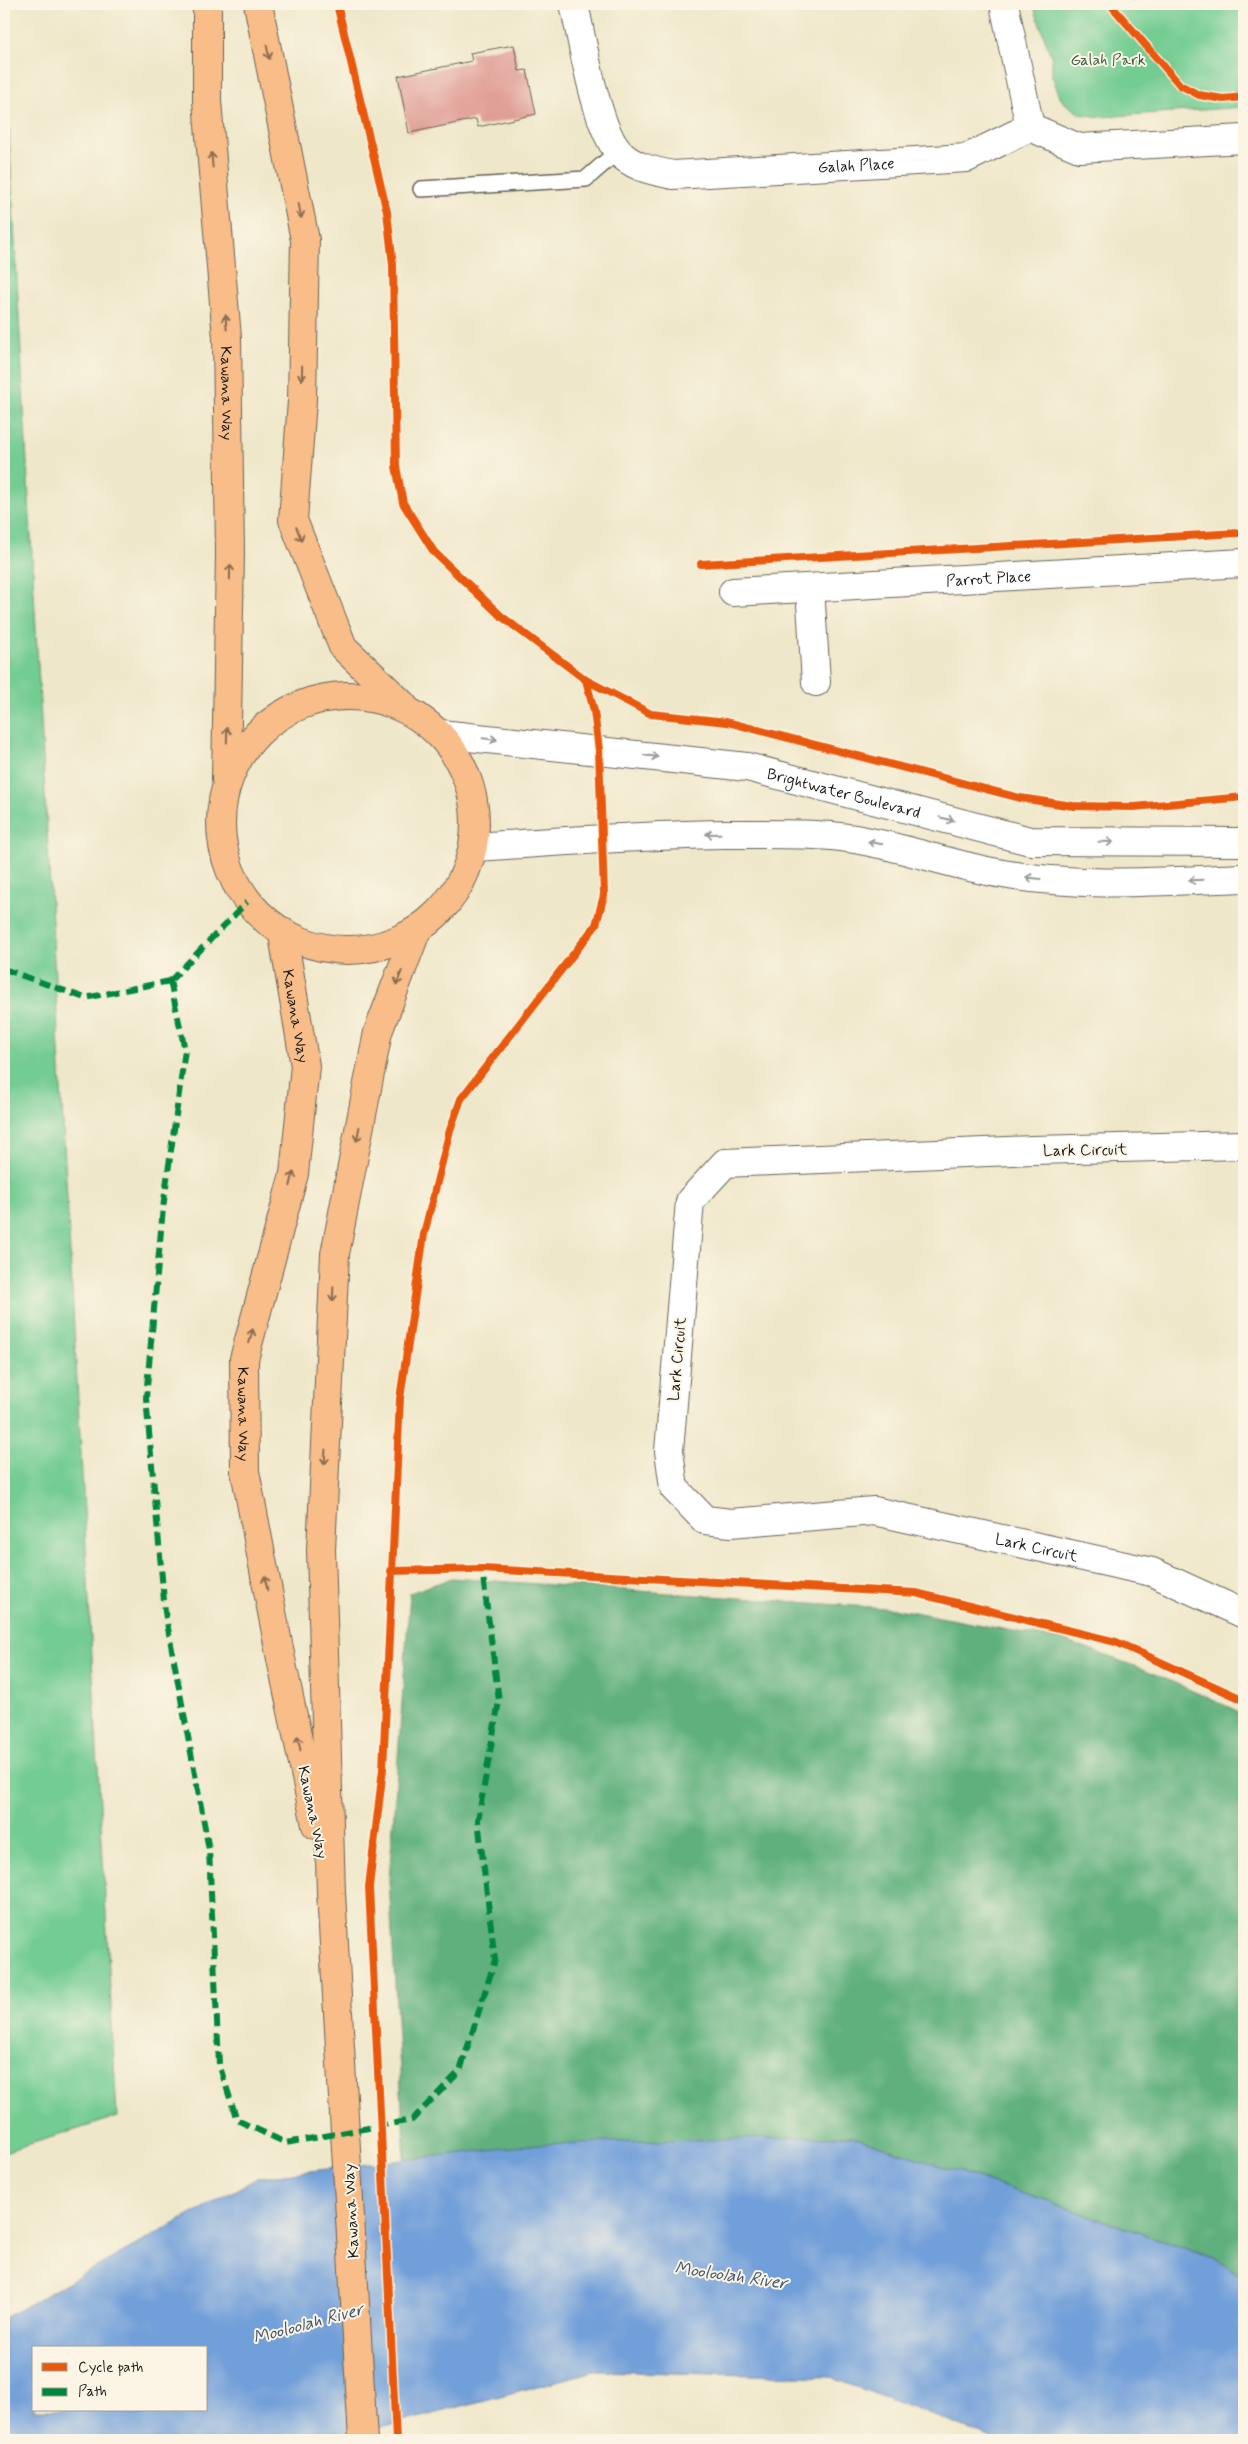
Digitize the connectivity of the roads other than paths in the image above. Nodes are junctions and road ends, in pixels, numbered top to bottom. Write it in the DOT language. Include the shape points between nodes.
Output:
graph roads {
  1 [pos="207,4"];
  2 [pos="258,4"];
  3 [pos="574,4"];
  4 [pos="1004,4"];
  5 [pos="1030,127"];
  6 [pos="1244,139"];
  7 [pos="618,152"];
  8 [pos="421,189"];
  9 [pos="1244,563"];
  10 [pos="810,588"];
  11 [pos="734,592"];
  12 [pos="816,682"];
  13 [pos="406,708"];
  14 [pos="441,734"];
  15 [pos="226,783"];
  16 [pos="1244,842"];
  17 [pos="474,847"];
  18 [pos="1244,878"];
  19 [pos="416,932"];
  20 [pos="283,935"];
  21 [pos="1244,1145"];
  22 [pos="1244,1614"];
  23 [pos="331,1893"];
  24 [pos="363,2440"];
  15 -- 1 [label="main road, Kawana Way, one-way" via="230,553 227,338 207,101"];
  2 -- 13 [label="main road, one-way" via="305,240 302,401 293,520 343,647"];
  3 -- 7 [label="street, Galah Place" via="603,126"];
  4 -- 5 [label="street"];
  5 -- 6 [label="street" via="1079,148"];
  5 -- 7 [label="street, Galah Place" via="966,158 673,175 642,168"];
  7 -- 8 [label="lane" via="586,179"];
  9 -- 10 [label="street, Parrot Place"];
  10 -- 11 [label="street, Parrot Place"];
  10 -- 12 [label="street"];
  13 -- 14 [label="main road"];
  13 -- 15 [label="main road" via="364,695 320,698 279,714 247,744"];
  14 -- 16 [label="street, Brightwater Boulevard, one-way" via="747,767 1030,841"];
  14 -- 17 [label="main road" via="464,767 475,807"];
  15 -- 20 [label="main road" via="220,824 227,865 247,902"];
  18 -- 17 [label="street, one-way" via="1058,881 1002,874 882,844 832,836 786,834 654,835"];
  17 -- 19 [label="main road" via="463,880 443,909"];
  19 -- 20 [label="main road" via="385,946 350,952 316,948"];
  19 -- 23 [label="main road, Kawana Way, one-way" via="378,1032 335,1254 321,1550"];
  23 -- 20 [label="main road, Kawana Way, one-way" via="245,1471 244,1359 294,1174 305,1066"];
  21 -- 22 [label="street, Lark Circuit" via="726,1163 690,1201 668,1450 674,1488 705,1520 731,1523 874,1511 1152,1572"];
  23 -- 24 [label="main road, Kawana Way"];
}
